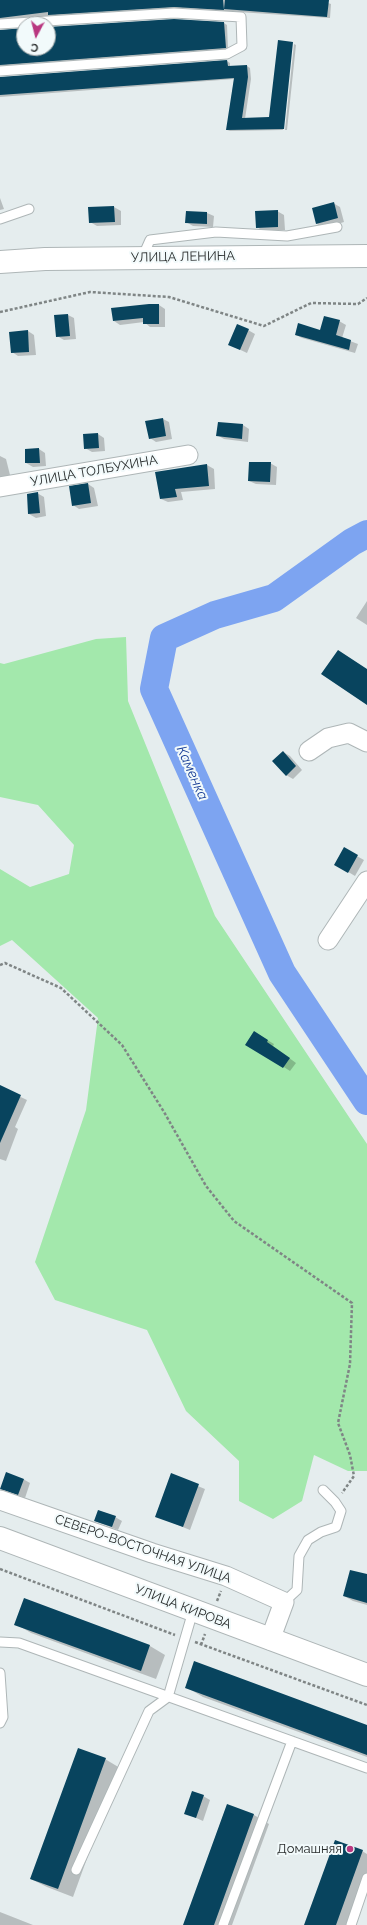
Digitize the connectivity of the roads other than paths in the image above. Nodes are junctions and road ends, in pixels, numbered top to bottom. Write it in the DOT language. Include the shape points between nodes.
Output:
graph roads {
  1 [pos="0,24"];
  2 [pos="0,71"];
  3 [pos="29,209"];
  4 [pos="0,219"];
  5 [pos="337,227"];
  6 [pos="367,256"];
  7 [pos="142,258"];
  8 [pos="0,262"];
  9 [pos="188,455"];
  10 [pos="0,487"];
  11 [pos="367,742"];
  12 [pos="309,751"];
  13 [pos="367,881"];
  14 [pos="328,940"];
  15 [pos="323,1490"];
  16 [pos="0,1500"];
  17 [pos="0,1538"];
  18 [pos="284,1602"];
  19 [pos="194,1610"];
  20 [pos="270,1640"];
  21 [pos="0,1642"];
  22 [pos="0,1673"];
  23 [pos="367,1676"];
  24 [pos="168,1697"];
  25 [pos="0,1723"];
  26 [pos="292,1741"];
  27 [pos="367,1768"];
  28 [pos="76,1870"];
  29 [pos="367,1878"];
  30 [pos="223,1925"];
  31 [pos="351,1925"];
  1 -- 2 [label="lane" via="174,13 241,17 242,46 227,54"];
  3 -- 4 [label="lane"];
  5 -- 7 [label="lane" via="287,236 216,232 150,240"];
  6 -- 7 [label="street, УЛИЦА ЛЕНИНА"];
  7 -- 8 [label="street, УЛИЦА ЛЕНИНА"];
  9 -- 10 [label="street, УЛИЦА ТОЛБУХИНА"];
  11 -- 12 [label="street" via="349,733 328,738"];
  13 -- 14 [label="street"];
  15 -- 18 [label="lane" via="341,1511 336,1527 320,1532 308,1540 299,1556 297,1590"];
  16 -- 18 [label="street, СЕВЕРО-ВОСТОЧНАЯ УЛИЦА" via="226,1576"];
  17 -- 19 [label="street, УЛИЦА КИРОВА"];
  18 -- 20 [label="street"];
  19 -- 20 [label="street, УЛИЦА КИРОВА"];
  19 -- 24 [label="lane"];
  20 -- 23 [label="street, УЛИЦА КИРОВА"];
  21 -- 24 [label="lane" via="19,1643"];
  22 -- 25 [label="lane" via="3,1716"];
  24 -- 26 [label="lane"];
  24 -- 28 [label="lane" via="149,1711"];
  26 -- 27 [label="lane"];
  26 -- 30 [label="lane"];
  29 -- 31 [label="lane"];
}
